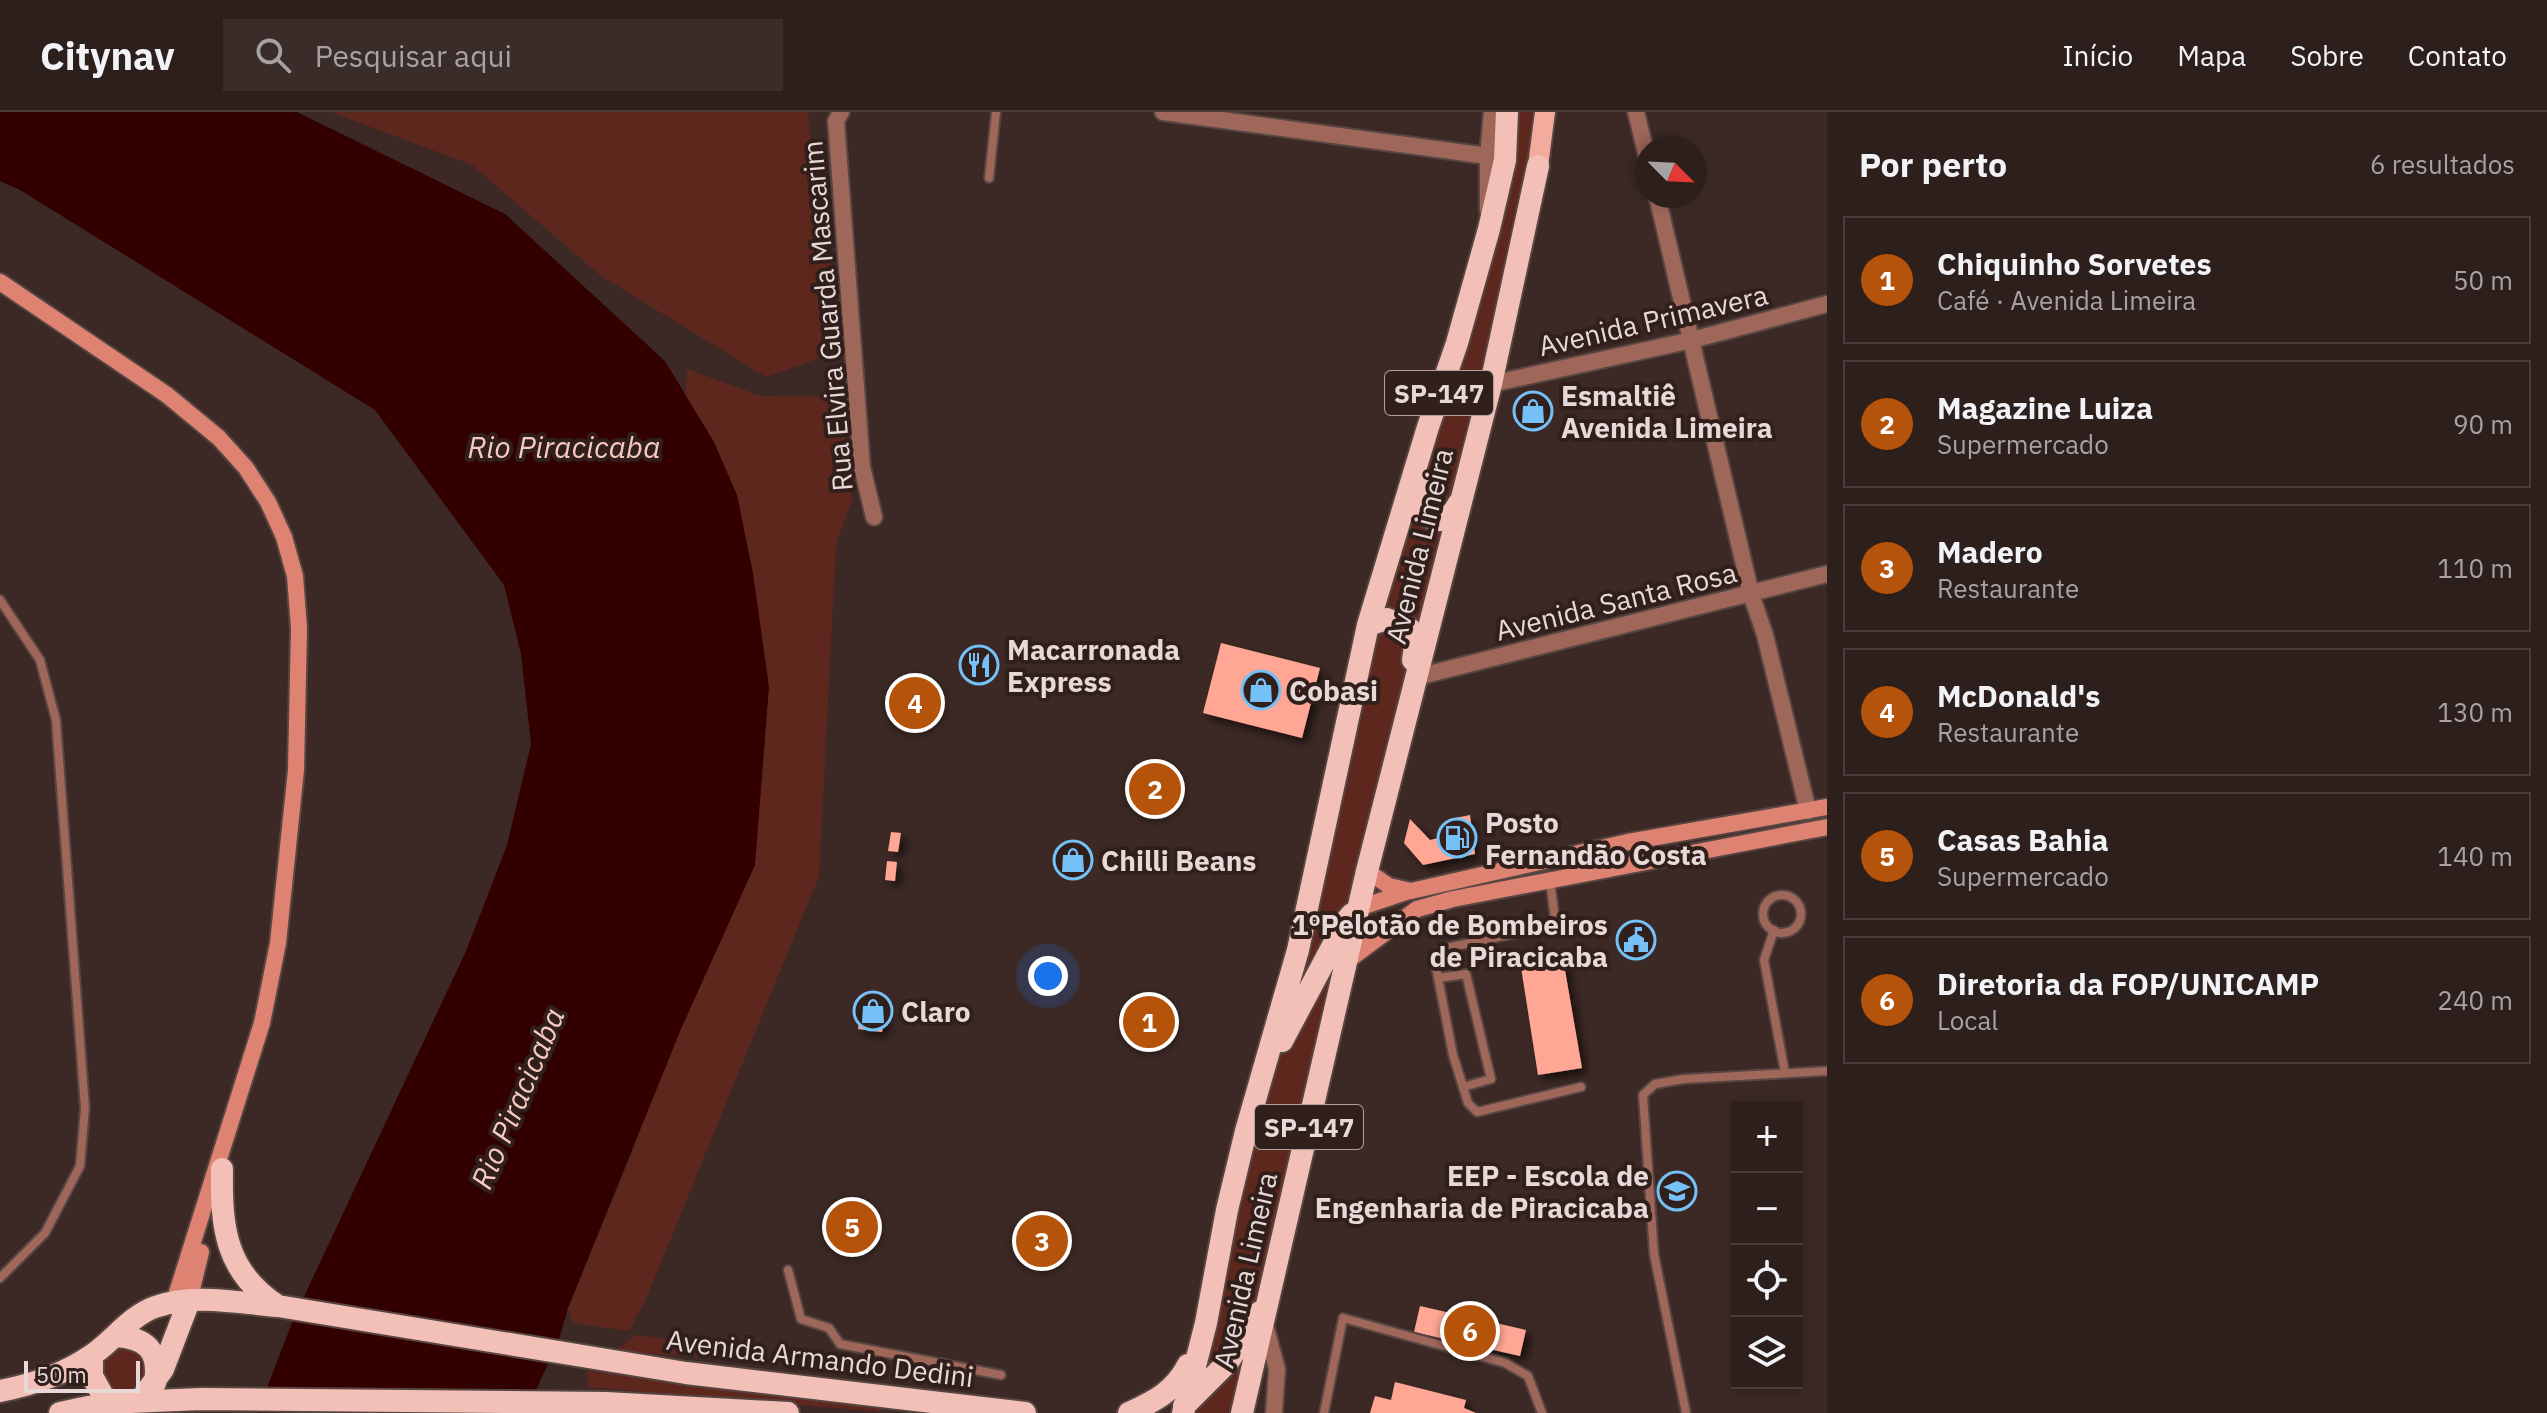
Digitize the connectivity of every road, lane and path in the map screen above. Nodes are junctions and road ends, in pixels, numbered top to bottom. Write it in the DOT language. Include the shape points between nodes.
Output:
graph roads {
  1 [pos="841,112"];
  2 [pos="996,112"];
  3 [pos="1163,112"];
  4 [pos="1492,112"];
  5 [pos="1507,112"];
  6 [pos="1515,112"];
  7 [pos="1545,112"];
  8 [pos="1636,112"];
  9 [pos="1235,116"];
  10 [pos="1642,136"];
  11 [pos="1496,158"];
  12 [pos="1538,166"];
  13 [pos="989,178"];
  14 [pos="1660,208"];
  15 [pos="0,282"];
  16 [pos="1827,304"];
  17 [pos="1692,340"];
  18 [pos="1491,384"];
  19 [pos="1428,427"];
  20 [pos="1462,499"];
  21 [pos="874,517"];
  22 [pos="1827,574"];
  23 [pos="1751,594"];
  24 [pos="0,600"];
  25 [pos="1368,625"];
  26 [pos="1417,677"];
  27 [pos="1399,744"];
  28 [pos="1827,807"];
  29 [pos="1808,811"];
  30 [pos="1827,827"];
  31 [pos="1628,842"];
  32 [pos="1632,866"];
  33 [pos="1367,871"];
  34 [pos="1550,881"];
  35 [pos="1411,891"];
  36 [pos="1359,908"];
  37 [pos="1774,930"];
  38 [pos="1347,961"];
  39 [pos="1438,978"];
  40 [pos="1827,1071"];
  41 [pos="1785,1073"];
  42 [pos="1260,1081"];
  43 [pos="1463,1087"];
  44 [pos="1581,1087"];
  45 [pos="222,1161"];
  46 [pos="788,1270"];
  47 [pos="0,1278"];
  48 [pos="1271,1293"];
  49 [pos="182,1302"];
  50 [pos="278,1306"];
  51 [pos="1206,1323"];
  52 [pos="1265,1325"];
  53 [pos="116,1336"];
  54 [pos="92,1356"];
  55 [pos="1001,1375"];
  56 [pos="0,1391"];
  57 [pos="147,1392"];
  58 [pos="107,1403"];
  59 [pos="1180,1411"];
  60 [pos="60,1413"];
  61 [pos="788,1413"];
  62 [pos="1025,1413"];
  63 [pos="1129,1413"];
  64 [pos="1242,1413"];
  65 [pos="1274,1413"];
  66 [pos="1324,1413"];
  67 [pos="1542,1413"];
  68 [pos="1686,1413"];
  1 -- 21 [label="street, Rua Elvira Guarda Mascarim" via="836,121 862,467"];
  2 -- 13 [label="lane"];
  3 -- 9 [label="street"];
  4 -- 11 [label="street"];
  5 -- 11 [label="highway, Avenida Limeira"];
  6 -- 11 [label="main road, Avenida Limeira / SP-147"];
  7 -- 12 [label="main road, Avenida Limeira / SP-147"];
  8 -- 10 [label="street"];
  9 -- 11 [label="street"];
  11 -- 19 [label="highway, Avenida Limeira / SP-147" via="1489,229"];
  12 -- 18 [label="highway, Avenida Limeira / SP-147"];
  14 -- 17 [label="street"];
  15 -- 45 [label="main road" via="167,395 219,438 268,502 295,576 296,770 278,943 262,1023"];
  16 -- 17 [label="street, Avenida Primavera"];
  17 -- 18 [label="street, Avenida Primavera"];
  17 -- 23 [label="street"];
  18 -- 20 [label="highway, Avenida Limeira / SP-147"];
  19 -- 20 [label="highway" via="1418,507 1425,515 1445,520"];
  19 -- 25 [label="highway, Avenida Limeira / SP-147"];
  20 -- 26 [label="highway, Avenida Limeira / SP-147"];
  22 -- 23 [label="street, Avenida Santa Rosa"];
  23 -- 26 [label="street, Avenida Santa Rosa"];
  23 -- 29 [label="street"];
  24 -- 47 [label="lane" via="40,660 56,720 85,1108 80,1166 45,1233"];
  25 -- 27 [label="highway" via="1391,620 1410,629 1416,640"];
  25 -- 42 [label="highway, Avenida Limeira / SP-147" via="1298,950"];
  26 -- 27 [label="highway, Avenida Limeira / SP-147"];
  27 -- 33 [label="highway, Avenida Limeira / SP-147"];
  28 -- 29 [label="main road"];
  29 -- 31 [label="main road"];
  30 -- 32 [label="main road"];
  31 -- 32 [label="main road"];
  31 -- 35 [label="main road"];
  32 -- 34 [label="main road"];
  33 -- 35 [label="main road" via="1389,886"];
  33 -- 36 [label="highway, Avenida Limeira / SP-147"];
  34 -- 38 [label="main road" via="1417,909"];
  34 -- 39 [label="lane" via="1555,919 1551,926 1441,949 1435,962"];
  35 -- 36 [label="main road"];
  36 -- 38 [label="highway, Avenida Limeira / SP-147"];
  36 -- 42 [label="highway" via="1346,921"];
  37 -- 37 [label="lane" via="1764,919 1765,907 1778,895 1790,897 1801,918 1788,932"];
  37 -- 41 [label="lane" via="1764,960"];
  38 -- 48 [label="highway, Avenida Limeira / SP-147"];
  39 -- 43 [label="lane"];
  39 -- 43 [label="lane" via="1466,974 1491,1079"];
  40 -- 41 [label="lane"];
  41 -- 68 [label="lane" via="1684,1079 1655,1084 1643,1095 1654,1254"];
  42 -- 51 [label="highway, Avenida Limeira / SP-147" via="1227,1210"];
  43 -- 44 [label="lane" via="1477,1112"];
  45 -- 49 [label="main road"];
  45 -- 50 [label="highway" via="221,1202 235,1262 252,1287"];
  46 -- 55 [label="lane" via="801,1319 829,1328 840,1344"];
  48 -- 52 [label="highway, Avenida Limeira / SP-147"];
  48 -- 59 [label="highway" via="1228,1362"];
  49 -- 50 [label="highway, Avenida Armando Dedini"];
  49 -- 53 [label="highway" via="143,1313"];
  49 -- 57 [label="highway" via="173,1347"];
  50 -- 62 [label="highway, Avenida Armando Dedini" via="607,1362"];
  51 -- 59 [label="highway, Avenida Limeira / SP-147"];
  51 -- 63 [label="highway" via="1176,1384 1158,1400"];
  52 -- 64 [label="highway, Avenida Limeira / SP-147"];
  52 -- 65 [label="street" via="1277,1369"];
  53 -- 54 [label="highway"];
  53 -- 57 [label="highway" via="131,1336 147,1346 156,1364"];
  54 -- 56 [label="highway" via="38,1381"];
  54 -- 58 [label="highway" via="92,1376"];
  57 -- 58 [label="highway"];
  57 -- 61 [label="highway, Avenida Armando Dedini" via="201,1399 606,1403"];
  58 -- 60 [label="highway"];
  66 -- 67 [label="lane" via="1343,1318 1505,1363 1528,1376"];
}
